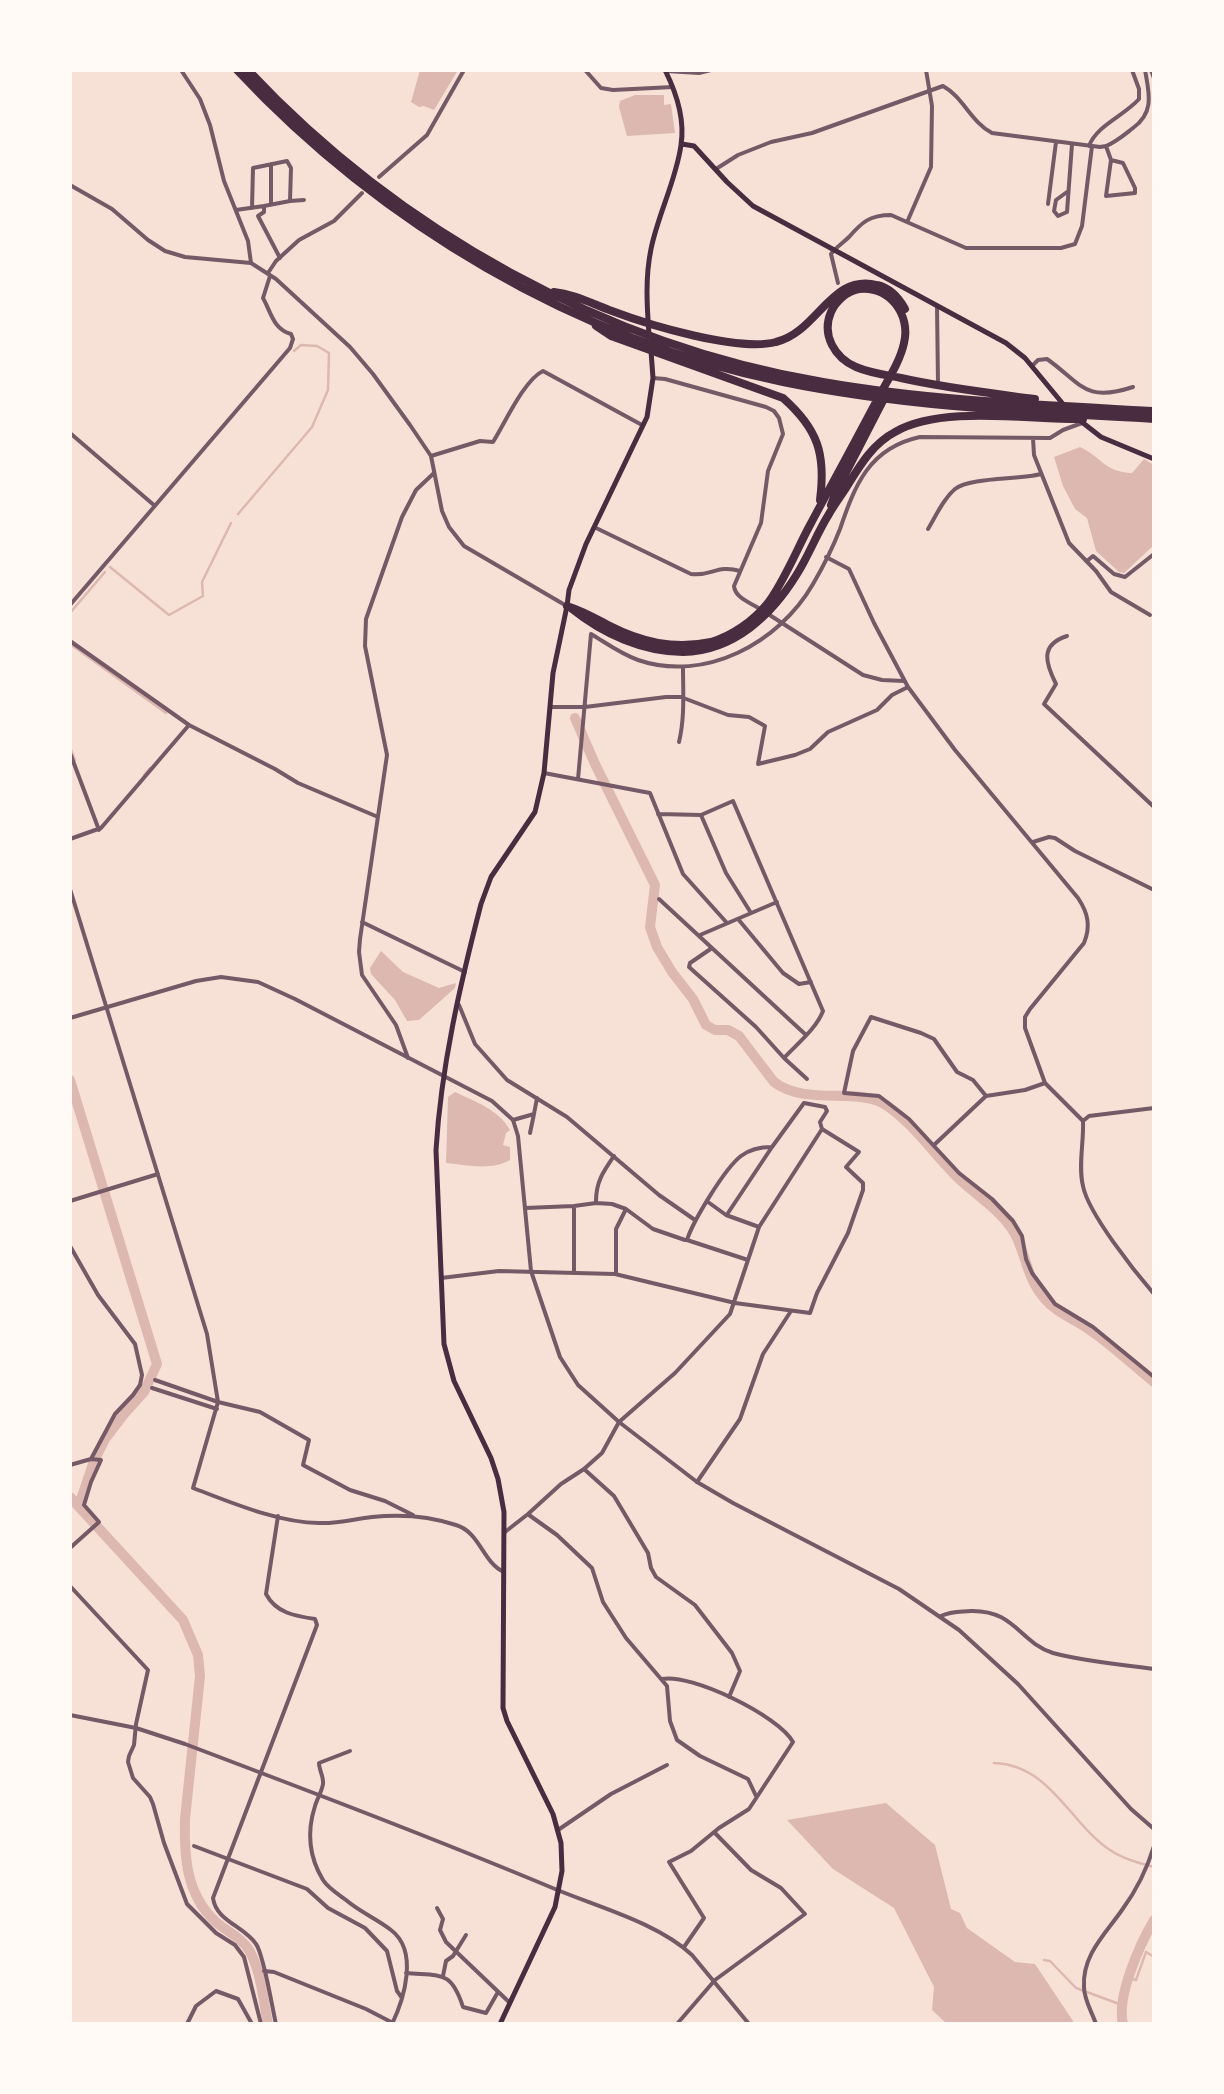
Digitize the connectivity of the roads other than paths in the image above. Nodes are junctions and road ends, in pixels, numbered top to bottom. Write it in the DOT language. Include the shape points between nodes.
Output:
graph roads {
  1 [pos="182,70"];
  2 [pos="237,70"];
  3 [pos="248,70"];
  4 [pos="464,70"];
  5 [pos="585,70"];
  6 [pos="711,70"];
  7 [pos="926,70"];
  8 [pos="1132,70"];
  9 [pos="1148,70"];
  10 [pos="666,71"];
  11 [pos="1154,78"];
  12 [pos="674,87"];
  13 [pos="930,90"];
  14 [pos="1056,142"];
  15 [pos="682,144"];
  16 [pos="1072,144"];
  17 [pos="1090,146"];
  18 [pos="1106,146"];
  19 [pos="1111,160"];
  20 [pos="272,164"];
  21 [pos="716,169"];
  22 [pos="379,177"];
  23 [pos="70,184"];
  24 [pos="1067,192"];
  25 [pos="362,194"];
  26 [pos="304,200"];
  27 [pos="290,201"];
  28 [pos="1048,204"];
  29 [pos="267,205"];
  30 [pos="252,208"];
  31 [pos="236,210"];
  32 [pos="907,222"];
  33 [pos="833,250"];
  34 [pos="280,258"];
  35 [pos="251,263"];
  36 [pos="269,274"];
  37 [pos="838,283"];
  38 [pos="548,292"];
  39 [pos="937,306"];
  40 [pos="638,339"];
  41 [pos="663,348"];
  42 [pos="1032,366"];
  43 [pos="894,372"];
  44 [pos="653,378"];
  45 [pos="938,384"];
  46 [pos="1133,387"];
  47 [pos="1052,405"];
  48 [pos="875,410"];
  49 [pos="1154,415"];
  50 [pos="1066,416"];
  51 [pos="1084,419"];
  52 [pos="644,426"];
  53 [pos="942,426"];
  54 [pos="70,433"];
  55 [pos="942,437"];
  56 [pos="1032,438"];
  57 [pos="431,456"];
  58 [pos="1154,459"];
  59 [pos="435,472"];
  60 [pos="1041,474"];
  61 [pos="156,506"];
  62 [pos="818,509"];
  63 [pos="828,514"];
  64 [pos="594,527"];
  65 [pos="928,529"];
  66 [pos="1152,557"];
  67 [pos="826,558"];
  68 [pos="1086,562"];
  69 [pos="1154,564"];
  70 [pos="740,571"];
  71 [pos="773,602"];
  72 [pos="70,605"];
  73 [pos="568,606"];
  74 [pos="1150,616"];
  75 [pos="780,622"];
  76 [pos="1067,636"];
  77 [pos="70,640"];
  78 [pos="683,667"];
  79 [pos="906,684"];
  80 [pos="681,697"];
  81 [pos="550,707"];
  82 [pos="585,707"];
  83 [pos="189,726"];
  84 [pos="680,742"];
  85 [pos="70,753"];
  86 [pos="544,773"];
  87 [pos="578,779"];
  88 [pos="1154,806"];
  89 [pos="658,814"];
  90 [pos="701,815"];
  91 [pos="378,818"];
  92 [pos="99,830"];
  93 [pos="70,839"];
  94 [pos="1032,842"];
  95 [pos="70,889"];
  96 [pos="1154,890"];
  97 [pos="660,899"];
  98 [pos="777,902"];
  99 [pos="751,912"];
  100 [pos="738,919"];
  101 [pos="362,922"];
  102 [pos="727,923"];
  103 [pos="700,935"];
  104 [pos="712,948"];
  105 [pos="465,972"];
  106 [pos="811,982"];
  107 [pos="458,1003"];
  108 [pos="106,1007"];
  109 [pos="70,1018"];
  110 [pos="806,1035"];
  111 [pos="408,1058"];
  112 [pos="784,1058"];
  113 [pos="443,1075"];
  114 [pos="807,1079"];
  115 [pos="1045,1083"];
  116 [pos="986,1096"];
  117 [pos="537,1098"];
  118 [pos="1154,1108"];
  119 [pos="534,1114"];
  120 [pos="513,1120"];
  121 [pos="1083,1121"];
  122 [pos="822,1129"];
  123 [pos="530,1133"];
  124 [pos="934,1145"];
  125 [pos="772,1146"];
  126 [pos="614,1156"];
  127 [pos="158,1174"];
  128 [pos="70,1201"];
  129 [pos="596,1202"];
  130 [pos="708,1202"];
  131 [pos="574,1206"];
  132 [pos="525,1208"];
  133 [pos="626,1209"];
  134 [pos="726,1215"];
  135 [pos="695,1220"];
  136 [pos="759,1227"];
  137 [pos="687,1240"];
  138 [pos="70,1246"];
  139 [pos="748,1260"];
  140 [pos="531,1271"];
  141 [pos="574,1273"];
  142 [pos="616,1274"];
  143 [pos="441,1278"];
  144 [pos="1154,1294"];
  145 [pos="735,1303"];
  146 [pos="791,1311"];
  147 [pos="1154,1377"];
  148 [pos="155,1380"];
  149 [pos="152,1388"];
  150 [pos="218,1405"];
  151 [pos="619,1422"];
  152 [pos="92,1458"];
  153 [pos="70,1465"];
  154 [pos="584,1469"];
  155 [pos="697,1482"];
  156 [pos="528,1514"];
  157 [pos="413,1515"];
  158 [pos="278,1516"];
  159 [pos="505,1532"];
  160 [pos="70,1548"];
  161 [pos="504,1572"];
  162 [pos="70,1586"];
  163 [pos="941,1616"];
  164 [pos="1154,1669"];
  165 [pos="662,1679"];
  166 [pos="728,1698"];
  167 [pos="70,1714"];
  168 [pos="136,1728"];
  169 [pos="350,1751"];
  170 [pos="667,1765"];
  171 [pos="261,1774"];
  172 [pos="318,1796"];
  173 [pos="756,1796"];
  174 [pos="1154,1829"];
  175 [pos="558,1830"];
  176 [pos="714,1832"];
  177 [pos="194,1846"];
  178 [pos="1154,1846"];
  179 [pos="228,1858"];
  180 [pos="560,1891"];
  181 [pos="437,1908"];
  182 [pos="466,1935"];
  183 [pos="684,1947"];
  184 [pos="455,1952"];
  185 [pos="264,1971"];
  186 [pos="406,1973"];
  187 [pos="443,1976"];
  188 [pos="715,1980"];
  189 [pos="498,1992"];
  190 [pos="402,1998"];
  191 [pos="510,2003"];
  192 [pos="187,2024"];
  193 [pos="252,2024"];
  194 [pos="261,2024"];
  195 [pos="276,2024"];
  196 [pos="392,2024"];
  197 [pos="500,2024"];
  198 [pos="677,2024"];
  199 [pos="748,2024"];
  200 [pos="1096,2024"];
  1 -- 31 [label="street" via="210,124"];
  2 -- 40 [label="highway" via="290,125 396,209 486,267"];
  3 -- 38 [label="highway" via="326,146 400,202"];
  4 -- 22 [label="street" via="427,135"];
  5 -- 12 [label="street" via="601,88"];
  6 -- 10 [label="street"];
  7 -- 13 [label="street"];
  8 -- 17 [label="street" via="1139,99"];
  9 -- 11 [label="street"];
  9 -- 18 [label="street" via="1146,115"];
  10 -- 12 [label="main road"];
  12 -- 15 [label="main road"];
  13 -- 14 [label="street" via="946,88 992,132"];
  13 -- 21 [label="street" via="812,134 771,142"];
  13 -- 32 [label="street" via="931,168"];
  14 -- 16 [label="street"];
  14 -- 28 [label="street"];
  15 -- 21 [label="main road" via="694,146"];
  15 -- 44 [label="main road" via="650,255"];
  16 -- 17 [label="street"];
  16 -- 24 [label="street"];
  17 -- 18 [label="street"];
  17 -- 32 [label="street" via="1082,226 1068,248 971,249"];
  18 -- 19 [label="street"];
  19 -- 19 [label="street" via="1106,196 1133,194 1124,163"];
  20 -- 27 [label="street" via="288,161"];
  20 -- 29 [label="street"];
  20 -- 30 [label="street" via="252,170"];
  21 -- 33 [label="main road" via="753,206"];
  23 -- 35 [label="street" via="165,251"];
  24 -- 24 [label="street" via="1067,212 1058,216 1056,200"];
  25 -- 34 [label="street"];
  26 -- 27 [label="street"];
  27 -- 29 [label="street"];
  29 -- 30 [label="street"];
  29 -- 34 [label="street" via="258,216"];
  30 -- 31 [label="street"];
  31 -- 35 [label="street"];
  32 -- 33 [label="street" via="878,214"];
  33 -- 37 [label="street"];
  33 -- 39 [label="main road"];
  34 -- 36 [label="street"];
  35 -- 36 [label="street"];
  36 -- 57 [label="street" via="362,360"];
  36 -- 61 [label="street" via="262,298 274,322 291,334 290,348"];
  38 -- 40 [label="highway"];
  38 -- 43 [label="highway" via="665,327 761,345 793,336 844,288 872,284 895,294 909,320 908,346"];
  39 -- 42 [label="main road" via="1006,342"];
  39 -- 45 [label="street"];
  40 -- 41 [label="highway"];
  40 -- 41 [label="highway"];
  41 -- 47 [label="highway" via="820,382"];
  41 -- 50 [label="highway" via="779,382 850,394"];
  41 -- 62 [label="highway" via="783,398 802,415 820,449"];
  42 -- 46 [label="street" via="1047,360 1096,392"];
  42 -- 51 [label="main road"];
  43 -- 47 [label="highway" via="905,342 900,308 876,291 843,296 832,308 827,332 833,348 857,368"];
  43 -- 48 [label="highway"];
  44 -- 52 [label="main road"];
  44 -- 70 [label="street" via="766,408 782,423 760,523"];
  47 -- 49 [label="highway"];
  48 -- 62 [label="highway"];
  48 -- 63 [label="highway"];
  49 -- 51 [label="highway"];
  50 -- 51 [label="highway"];
  50 -- 63 [label="highway" via="911,424 876,444"];
  51 -- 56 [label="street" via="1052,438"];
  51 -- 58 [label="main road" via="1100,437"];
  52 -- 57 [label="street" via="542,372 524,388 493,442"];
  52 -- 64 [label="main road"];
  53 -- 55 [label="street"];
  54 -- 61 [label="street"];
  55 -- 56 [label="street"];
  55 -- 67 [label="street" via="903,442 872,463"];
  56 -- 60 [label="street"];
  57 -- 59 [label="street"];
  59 -- 73 [label="street" via="442,511 464,546"];
  59 -- 91 [label="street" via="402,517 366,619 364,646 387,755"];
  60 -- 65 [label="street" via="961,485"];
  60 -- 68 [label="street" via="1070,543"];
  61 -- 72 [label="street"];
  62 -- 71 [label="highway"];
  63 -- 71 [label="highway" via="798,574"];
  64 -- 70 [label="street" via="690,574"];
  64 -- 73 [label="main road" via="568,590"];
  66 -- 68 [label="street" via="1122,577 1093,556"];
  66 -- 69 [label="street"];
  67 -- 75 [label="street"];
  67 -- 79 [label="street" via="848,569"];
  68 -- 74 [label="street" via="1111,592"];
  70 -- 75 [label="street" via="734,592"];
  71 -- 73 [label="highway" via="736,638 691,652 630,642"];
  73 -- 81 [label="main road"];
  75 -- 78 [label="street" via="726,658"];
  75 -- 79 [label="street" via="863,675"];
  76 -- 88 [label="street" via="1048,652 1056,684 1044,704"];
  77 -- 83 [label="street"];
  78 -- 80 [label="street"];
  78 -- 82 [label="street" via="638,660 591,634"];
  79 -- 80 [label="street" via="877,710 828,732 810,749 758,764 765,726"];
  79 -- 94 [label="street"];
  80 -- 82 [label="street"];
  80 -- 84 [label="street"];
  81 -- 82 [label="street"];
  81 -- 86 [label="main road"];
  82 -- 87 [label="street"];
  83 -- 91 [label="street"];
  83 -- 92 [label="street"];
  85 -- 92 [label="street"];
  86 -- 87 [label="street"];
  86 -- 105 [label="main road" via="536,812 486,889"];
  87 -- 89 [label="street" via="650,793"];
  89 -- 90 [label="street"];
  89 -- 102 [label="street" via="682,874"];
  90 -- 98 [label="street" via="734,801"];
  90 -- 99 [label="street"];
  91 -- 101 [label="street"];
  92 -- 93 [label="street"];
  94 -- 96 [label="street" via="1056,838"];
  94 -- 115 [label="street" via="1084,906 1089,924 1084,943 1025,1017"];
  95 -- 108 [label="street"];
  97 -- 103 [label="street"];
  98 -- 99 [label="street"];
  98 -- 106 [label="street"];
  99 -- 100 [label="street"];
  100 -- 102 [label="street"];
  100 -- 106 [label="street" via="783,973 799,984"];
  101 -- 105 [label="street"];
  101 -- 111 [label="street" via="362,975 396,1025"];
  102 -- 103 [label="street"];
  103 -- 104 [label="street"];
  104 -- 110 [label="street"];
  104 -- 112 [label="street" via="689,967"];
  105 -- 107 [label="main road"];
  106 -- 110 [label="street" via="824,1012"];
  107 -- 113 [label="main road"];
  107 -- 117 [label="street" via="484,1056"];
  108 -- 109 [label="street"];
  108 -- 111 [label="street" via="196,981 240,979 274,988"];
  108 -- 127 [label="street"];
  110 -- 112 [label="street"];
  111 -- 113 [label="street"];
  112 -- 114 [label="street"];
  113 -- 120 [label="street"];
  113 -- 143 [label="main road" via="436,1150"];
  115 -- 116 [label="street"];
  115 -- 121 [label="street"];
  116 -- 124 [label="street"];
  116 -- 124 [label="street" via="957,1072 934,1039 870,1017 852,1051 844,1094 884,1099"];
  117 -- 119 [label="street"];
  117 -- 126 [label="street"];
  118 -- 121 [label="street"];
  119 -- 120 [label="street"];
  119 -- 123 [label="street"];
  120 -- 132 [label="street"];
  121 -- 144 [label="street" via="1086,1198"];
  122 -- 125 [label="street" via="827,1109 804,1104"];
  122 -- 136 [label="street"];
  122 -- 146 [label="street" via="858,1152 846,1167 864,1186 810,1313"];
  124 -- 147 [label="street" via="1013,1221 1032,1274 1055,1304"];
  125 -- 130 [label="street" via="737,1158"];
  125 -- 134 [label="street"];
  126 -- 129 [label="street" via="596,1185"];
  126 -- 135 [label="street"];
  127 -- 128 [label="street"];
  127 -- 150 [label="street" via="207,1334"];
  129 -- 131 [label="street"];
  129 -- 133 [label="street"];
  130 -- 134 [label="street"];
  130 -- 135 [label="street"];
  131 -- 132 [label="street"];
  131 -- 141 [label="street"];
  132 -- 140 [label="street"];
  133 -- 137 [label="street" via="653,1229"];
  133 -- 142 [label="street" via="616,1229"];
  134 -- 136 [label="street"];
  135 -- 137 [label="street"];
  136 -- 139 [label="street"];
  137 -- 139 [label="street"];
  138 -- 152 [label="street" via="135,1344 142,1375"];
  139 -- 145 [label="street"];
  140 -- 141 [label="street"];
  140 -- 143 [label="street"];
  140 -- 151 [label="street" via="560,1358 578,1386"];
  141 -- 142 [label="street"];
  142 -- 145 [label="street"];
  143 -- 159 [label="main road" via="448,1366 498,1479"];
  145 -- 146 [label="street"];
  145 -- 151 [label="street" via="675,1373"];
  146 -- 155 [label="street" via="763,1354 740,1418"];
  148 -- 150 [label="street"];
  149 -- 150 [label="street"];
  150 -- 157 [label="street" via="268,1415 309,1440 304,1465"];
  150 -- 158 [label="street" via="192,1488"];
  151 -- 154 [label="street"];
  151 -- 155 [label="street"];
  152 -- 153 [label="street"];
  152 -- 160 [label="street" via="101,1460 84,1505 99,1522"];
  154 -- 156 [label="street"];
  154 -- 166 [label="street" via="614,1496 656,1577 692,1602 732,1653 740,1672"];
  155 -- 163 [label="street"];
  156 -- 159 [label="street"];
  156 -- 165 [label="street" via="590,1565 603,1602"];
  157 -- 158 [label="street" via="318,1524"];
  157 -- 161 [label="street" via="464,1528"];
  158 -- 171 [label="street" via="266,1594 276,1607 317,1625"];
  159 -- 161 [label="main road"];
  161 -- 175 [label="main road" via="503,1708"];
  162 -- 168 [label="street" via="148,1670"];
  163 -- 164 [label="street" via="996,1614 1048,1651"];
  163 -- 174 [label="street" via="1048,1714"];
  165 -- 166 [label="street" via="684,1680"];
  165 -- 173 [label="street" via="677,1740 740,1773"];
  166 -- 173 [label="street" via="777,1725 793,1742"];
  167 -- 168 [label="street"];
  168 -- 171 [label="street"];
  168 -- 194 [label="street" via="128,1762 133,1778 153,1804 187,1904 244,1957"];
  169 -- 172 [label="street" via="319,1762 324,1783"];
  170 -- 175 [label="street"];
  171 -- 172 [label="street"];
  171 -- 179 [label="street"];
  172 -- 180 [label="street"];
  172 -- 186 [label="street" via="309,1836 324,1881 396,1935"];
  173 -- 176 [label="street" via="749,1810"];
  175 -- 180 [label="main road"];
  176 -- 183 [label="street" via="669,1862 704,1918"];
  176 -- 188 [label="street" via="806,1914"];
  177 -- 179 [label="street"];
  178 -- 200 [label="street" via="1142,1878 1089,1960 1083,1985"];
  179 -- 185 [label="street" via="214,1907 257,1945"];
  179 -- 190 [label="street" via="307,1888 365,1928 387,1952"];
  180 -- 183 [label="street"];
  180 -- 191 [label="main road"];
  181 -- 184 [label="street" via="442,1937"];
  182 -- 184 [label="street"];
  183 -- 188 [label="street"];
  184 -- 187 [label="street"];
  184 -- 189 [label="street"];
  185 -- 195 [label="street"];
  185 -- 196 [label="street"];
  186 -- 187 [label="street"];
  186 -- 190 [label="street"];
  187 -- 189 [label="street" via="464,2007 486,2013"];
  188 -- 198 [label="street"];
  188 -- 199 [label="street"];
  189 -- 191 [label="street"];
  190 -- 196 [label="street"];
  191 -- 197 [label="main road"];
  192 -- 193 [label="street" via="196,2006 216,1991 238,1999"];
}
